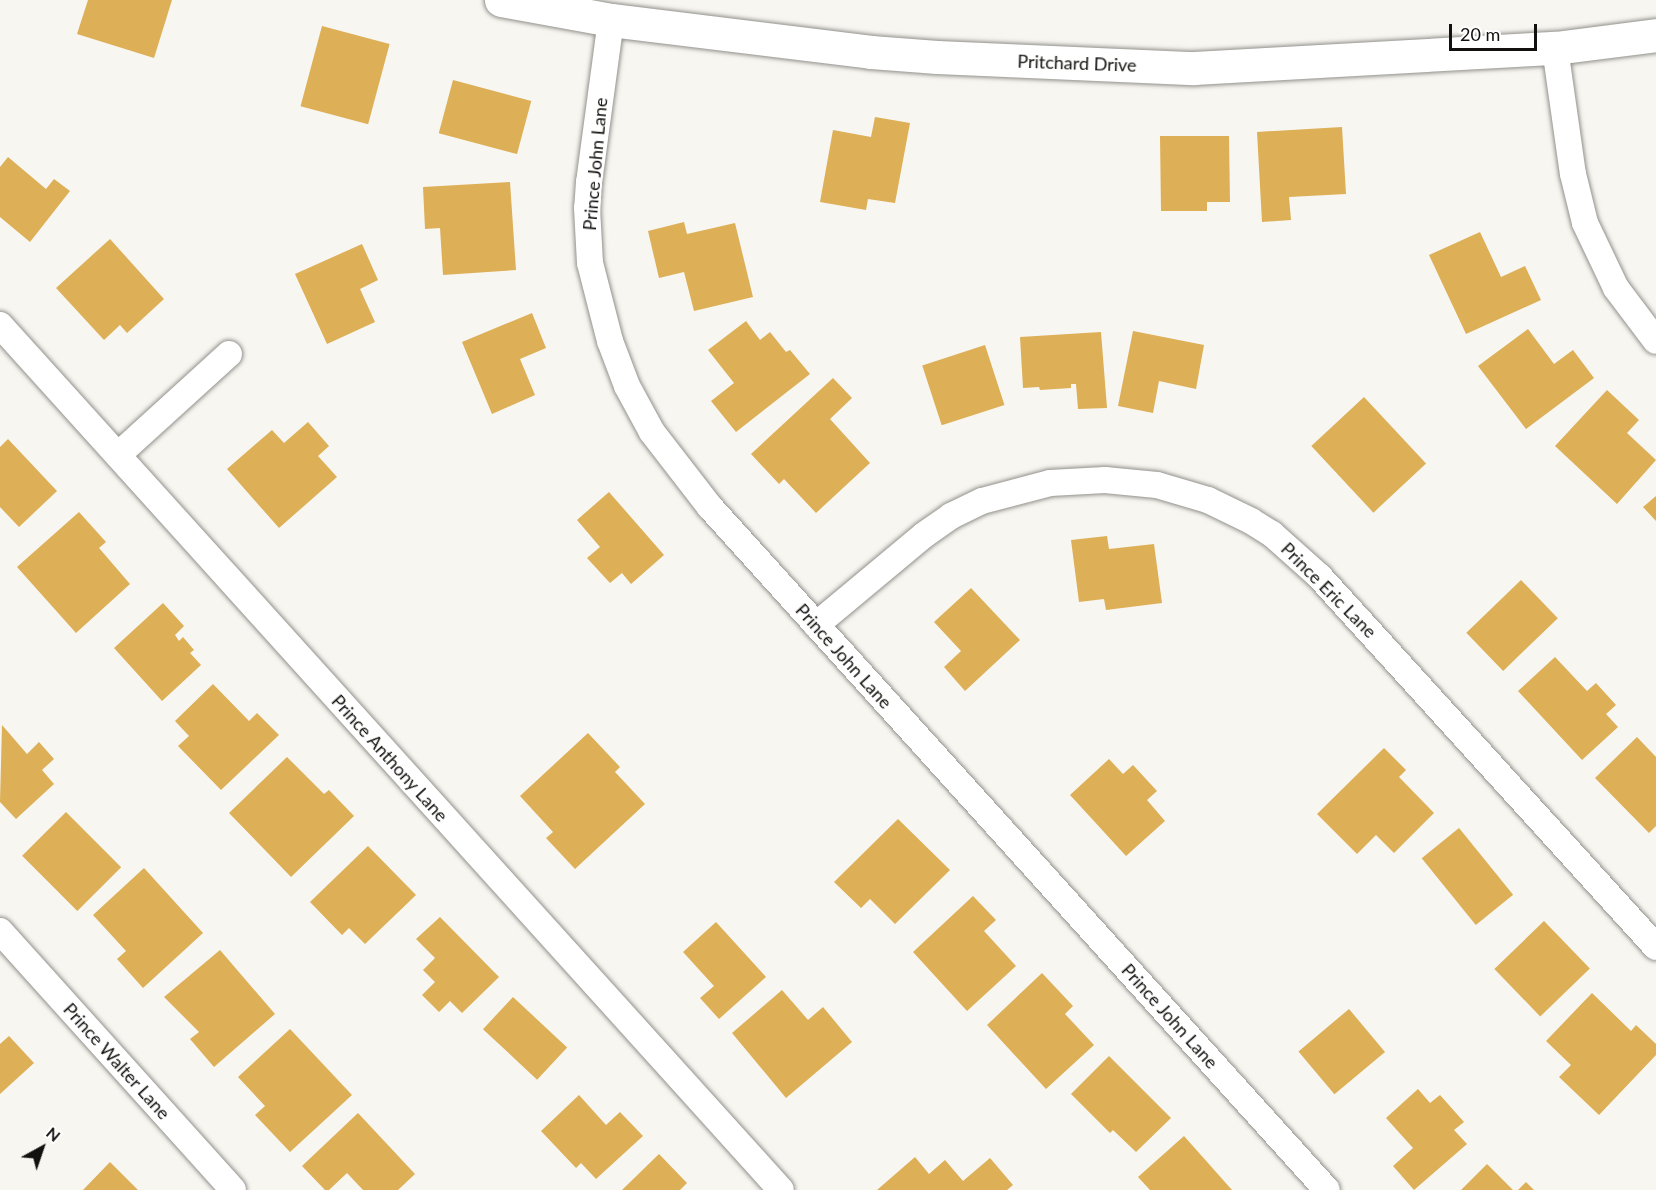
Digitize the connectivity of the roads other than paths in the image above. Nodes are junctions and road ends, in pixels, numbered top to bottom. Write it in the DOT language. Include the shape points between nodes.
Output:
graph roads {
  1 [pos="501,0"];
  2 [pos="611,20"];
  3 [pos="1656,34"];
  4 [pos="1555,48"];
  5 [pos="0,325"];
  6 [pos="1656,341"];
  7 [pos="229,354"];
  8 [pos="118,455"];
  9 [pos="816,625"];
  10 [pos="0,931"];
  11 [pos="1656,946"];
  12 [pos="233,1190"];
  13 [pos="781,1190"];
  14 [pos="1328,1190"];
  1 -- 2 [label="street, Pritchard Drive"];
  2 -- 4 [label="street, Pritchard Drive" via="882,53 1194,68"];
  2 -- 9 [label="street, Prince John Lane" via="587,208 590,262 610,340 638,409 667,454"];
  3 -- 4 [label="street, Pritchard Drive"];
  4 -- 6 [label="street" via="1573,174 1586,223 1616,288"];
  5 -- 8 [label="street, Prince Anthony Lane"];
  7 -- 8 [label="street"];
  8 -- 13 [label="street, Prince Anthony Lane"];
  9 -- 11 [label="street, Prince Eric Lane" via="937,525 982,501 1050,483 1105,480 1157,485 1208,500 1265,530 1319,576"];
  9 -- 14 [label="street, Prince John Lane"];
  10 -- 12 [label="street, Prince Walter Lane"];
}
